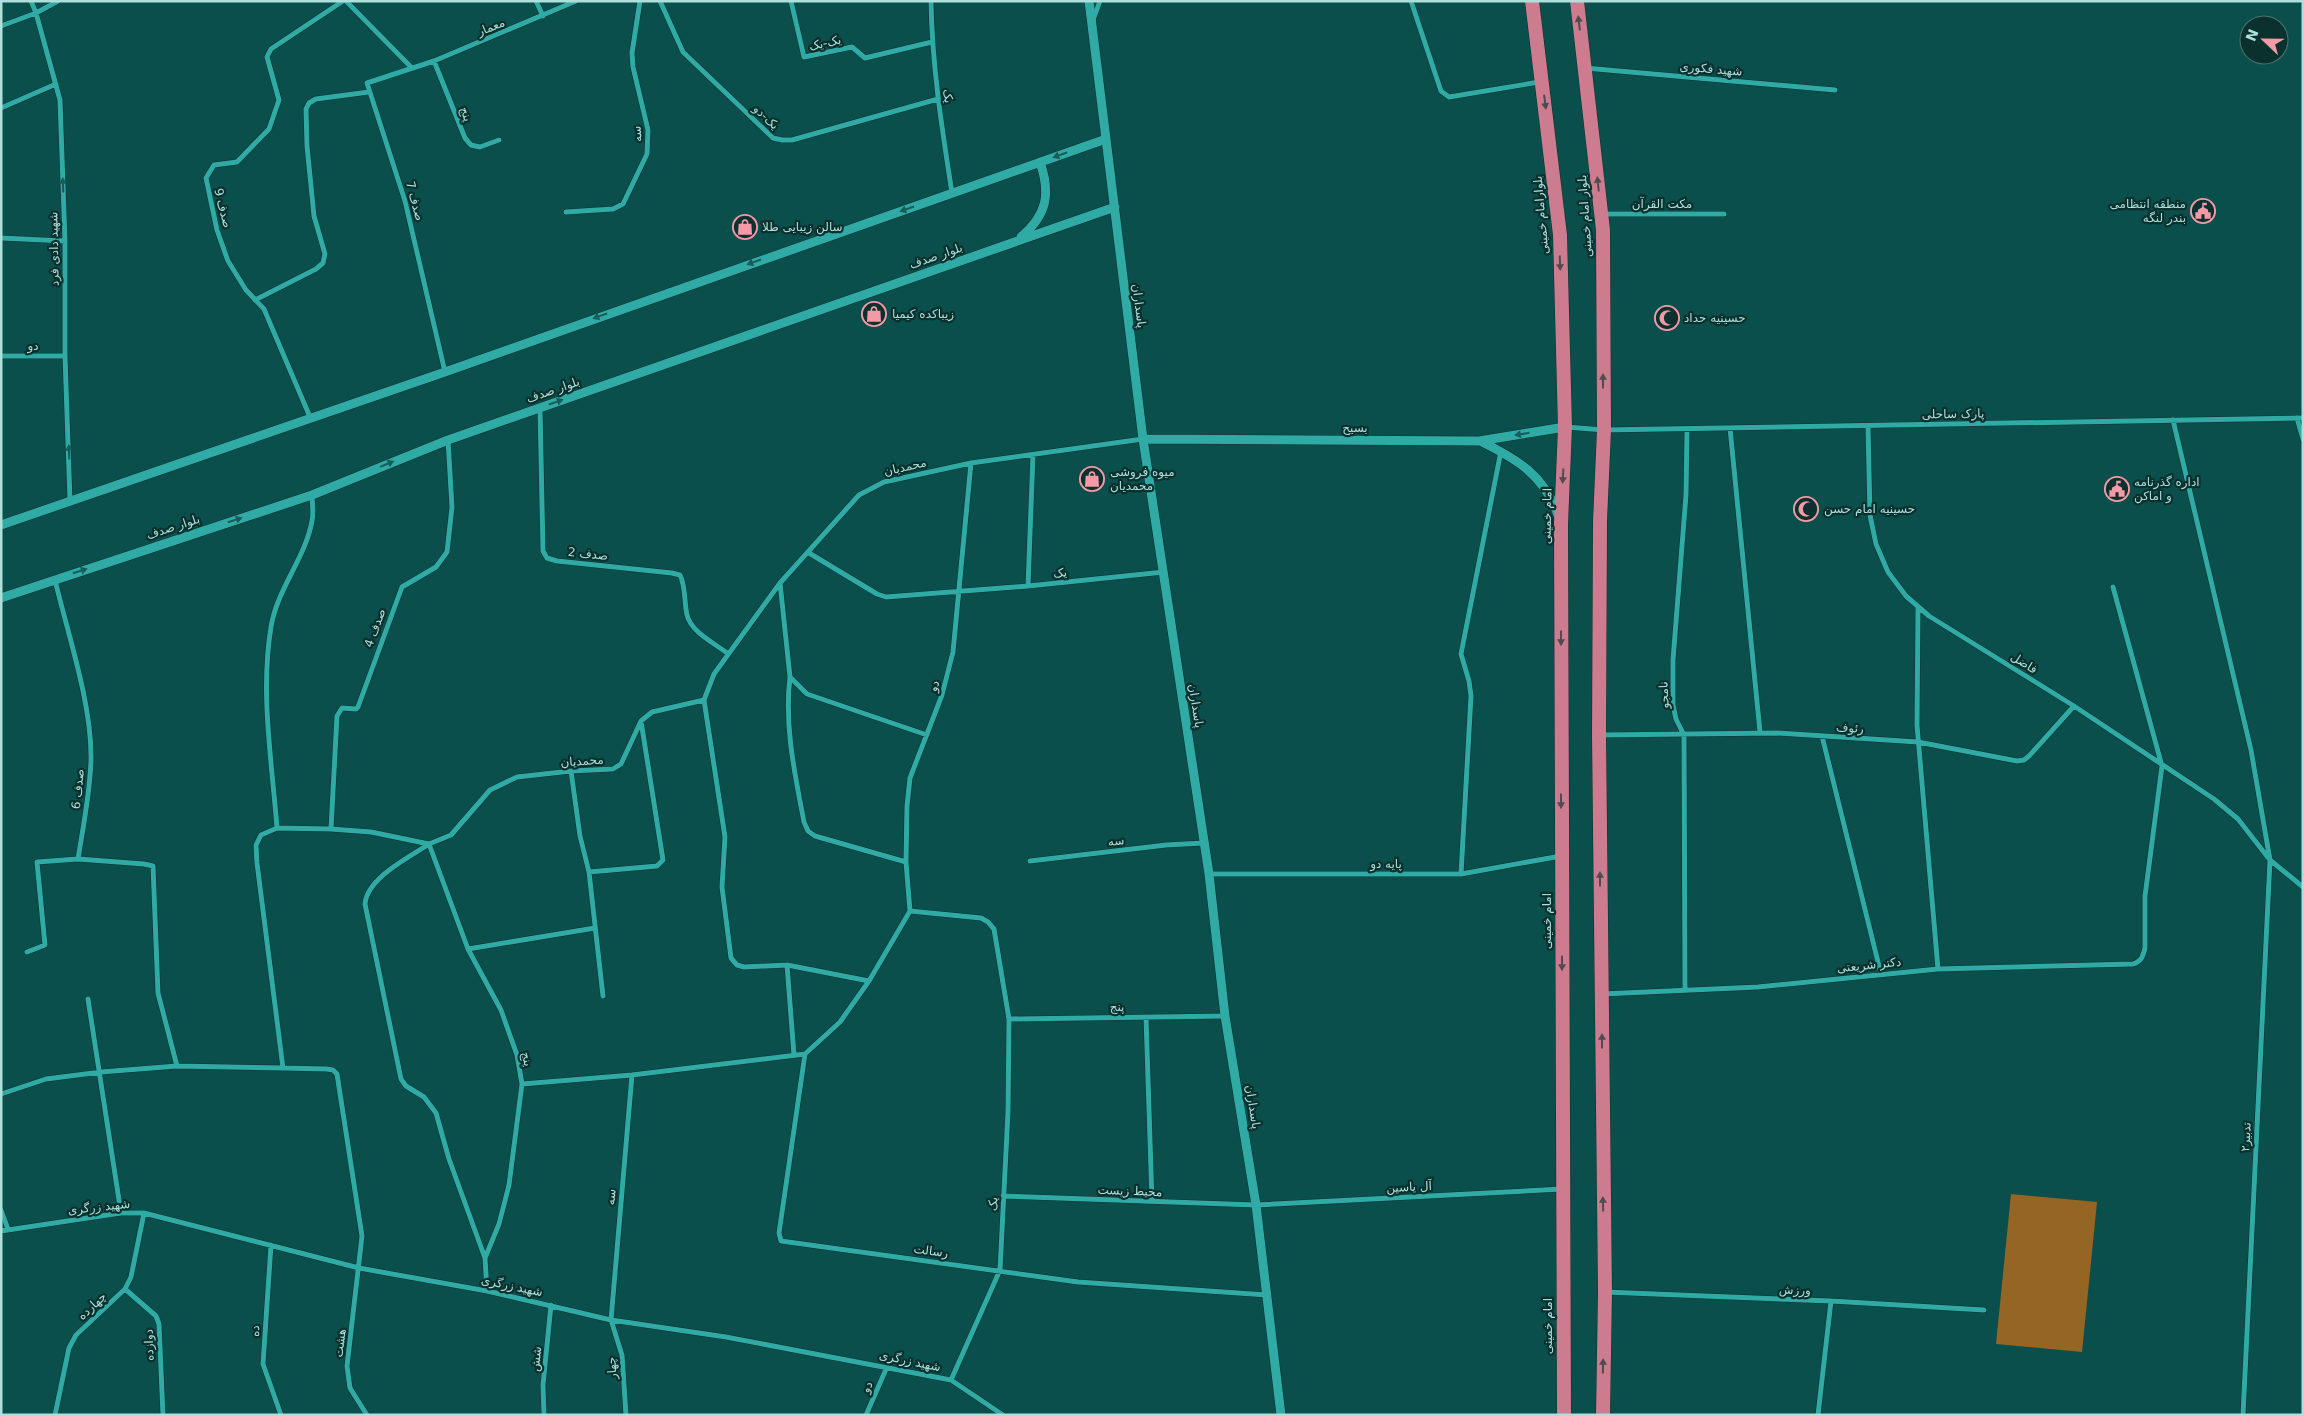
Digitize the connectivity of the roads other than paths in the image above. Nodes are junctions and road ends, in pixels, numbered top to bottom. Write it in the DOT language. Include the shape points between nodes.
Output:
graph roads {
  1 [pos="31,1"];
  2 [pos="58,1"];
  3 [pos="345,1"];
  4 [pos="536,1"];
  5 [pos="576,1"];
  6 [pos="640,1"];
  7 [pos="660,1"];
  8 [pos="791,1"];
  9 [pos="931,1"];
  10 [pos="1089,1"];
  11 [pos="1100,1"];
  12 [pos="1411,1"];
  13 [pos="1532,1"];
  14 [pos="1577,1"];
  15 [pos="36,13"];
  16 [pos="543,16"];
  17 [pos="1092,23"];
  18 [pos="1,26"];
  19 [pos="932,42"];
  20 [pos="434,61"];
  21 [pos="411,67"];
  22 [pos="1584,68"];
  23 [pos="1542,82"];
  24 [pos="56,84"];
  25 [pos="1835,90"];
  26 [pos="369,92"];
  27 [pos="938,99"];
  28 [pos="1,108"];
  29 [pos="1106,139"];
  30 [pos="499,140"];
  31 [pos="1040,162"];
  32 [pos="952,193"];
  33 [pos="1115,207"];
  34 [pos="566,212"];
  35 [pos="1601,214"];
  36 [pos="1724,214"];
  37 [pos="1,238"];
  38 [pos="1017,240"];
  39 [pos="65,241"];
  40 [pos="255,300"];
  41 [pos="1,356"];
  42 [pos="65,356"];
  43 [pos="445,372"];
  44 [pos="540,408"];
  45 [pos="310,417"];
  46 [pos="2300,418"];
  47 [pos="2173,420"];
  48 [pos="1868,426"];
  49 [pos="1565,427"];
  50 [pos="1730,428"];
  51 [pos="1687,429"];
  52 [pos="1604,430"];
  53 [pos="2303,438"];
  54 [pos="1143,439"];
  55 [pos="448,440"];
  56 [pos="1480,441"];
  57 [pos="1501,451"];
  58 [pos="1033,454"];
  59 [pos="971,463"];
  60 [pos="312,495"];
  61 [pos="70,501"];
  62 [pos="1561,524"];
  63 [pos="1,525"];
  64 [pos="809,554"];
  65 [pos="1164,572"];
  66 [pos="55,579"];
  67 [pos="780,583"];
  68 [pos="1028,586"];
  69 [pos="2113,587"];
  70 [pos="959,590"];
  71 [pos="1,598"];
  72 [pos="1918,608"];
  73 [pos="727,653"];
  74 [pos="790,676"];
  75 [pos="704,700"];
  76 [pos="2074,706"];
  77 [pos="641,721"];
  78 [pos="1760,732"];
  79 [pos="927,735"];
  80 [pos="1599,735"];
  81 [pos="1684,735"];
  82 [pos="1822,736"];
  83 [pos="1918,742"];
  84 [pos="2162,766"];
  85 [pos="571,771"];
  86 [pos="277,828"];
  87 [pos="332,829"];
  88 [pos="1204,843"];
  89 [pos="429,844"];
  90 [pos="1562,856"];
  91 [pos="78,859"];
  92 [pos="2270,860"];
  93 [pos="1030,861"];
  94 [pos="906,862"];
  95 [pos="589,872"];
  96 [pos="1209,874"];
  97 [pos="1461,874"];
  98 [pos="2303,887"];
  99 [pos="910,911"];
  100 [pos="595,928"];
  101 [pos="468,949"];
  102 [pos="27,952"];
  103 [pos="787,965"];
  104 [pos="1938,969"];
  105 [pos="1881,974"];
  106 [pos="869,981"];
  107 [pos="1685,989"];
  108 [pos="1601,994"];
  109 [pos="603,996"];
  110 [pos="88,999"];
  111 [pos="1225,1016"];
  112 [pos="1146,1017"];
  113 [pos="1009,1019"];
  114 [pos="805,1054"];
  115 [pos="794,1055"];
  116 [pos="177,1066"];
  117 [pos="283,1068"];
  118 [pos="101,1072"];
  119 [pos="632,1075"];
  120 [pos="522,1084"];
  121 [pos="1,1094"];
  122 [pos="1563,1188"];
  123 [pos="1003,1196"];
  124 [pos="1152,1201"];
  125 [pos="1256,1205"];
  126 [pos="1,1210"];
  127 [pos="144,1213"];
  128 [pos="121,1214"];
  129 [pos="8,1229"];
  130 [pos="1,1231"];
  131 [pos="271,1245"];
  132 [pos="485,1258"];
  133 [pos="359,1268"];
  134 [pos="1000,1270"];
  135 [pos="125,1290"];
  136 [pos="487,1291"];
  137 [pos="1605,1292"];
  138 [pos="1268,1296"];
  139 [pos="1831,1301"];
  140 [pos="551,1305"];
  141 [pos="1984,1310"];
  142 [pos="611,1320"];
  143 [pos="887,1367"];
  144 [pos="951,1380"];
  145 [pos="55,1415"];
  146 [pos="163,1415"];
  147 [pos="280,1415"];
  148 [pos="367,1415"];
  149 [pos="544,1415"];
  150 [pos="626,1415"];
  151 [pos="866,1415"];
  152 [pos="1003,1415"];
  153 [pos="1281,1415"];
  154 [pos="1564,1415"];
  155 [pos="1603,1415"];
  156 [pos="1818,1415"];
  157 [pos="2242,1415"];
  1 -- 15 [label="street, شهید دادی فرد"];
  2 -- 15 [label="street"];
  3 -- 21 [label="street"];
  3 -- 40 [label="street, صدف 9" via="271,49 267,57 279,100 269,129 240,160 214,165 206,178 217,230 228,261"];
  4 -- 16 [label="street"];
  5 -- 16 [label="street, معمار"];
  6 -- 34 [label="street, سه" via="632,53 648,130 647,154 622,204 613,209"];
  7 -- 27 [label="street, یک-دو" via="683,52 773,138 792,140"];
  8 -- 19 [label="street, یک-یک" via="804,57 852,47 864,58"];
  9 -- 19 [label="street, یک"];
  10 -- 17 [label="street, پاسداران"];
  11 -- 17 [label="street"];
  12 -- 23 [label="street" via="1441,91 1449,97"];
  13 -- 23 [label="highway, بلوارامام خمینی"];
  22 -- 14 [label="highway, بلوار امام خمینی, one-way"];
  15 -- 18 [label="street"];
  15 -- 24 [label="street, شهید دادی فرد"];
  16 -- 20 [label="street, معمار"];
  17 -- 29 [label="street, پاسداران"];
  19 -- 27 [label="street, یک"];
  20 -- 21 [label="street, معمار"];
  20 -- 30 [label="street, پنج" via="471,146 480,147"];
  21 -- 26 [label="street" via="369,81 366,85"];
  22 -- 25 [label="street, شهید فکوری"];
  35 -- 22 [label="highway, بلوار امام خمینی, one-way"];
  23 -- 49 [label="highway, بلوارامام خمینی, one-way" via="1560,235"];
  24 -- 28 [label="street"];
  39 -- 24 [label="street, شهید دادی فرد, one-way" via="60,100"];
  26 -- 40 [label="street" via="316,99 309,103 306,109 310,184 314,216 325,254 323,263"];
  26 -- 43 [label="street, صدف 7" via="405,201"];
  27 -- 32 [label="street, یک"];
  29 -- 31 [label="street, one-way"];
  29 -- 33 [label="street, پاسداران"];
  31 -- 32 [label="street"];
  31 -- 38 [label="street" via="1045,179 1045,205 1030,230"];
  32 -- 43 [label="street, one-way"];
  33 -- 38 [label="street, بلوار صدف"];
  33 -- 54 [label="street, پاسداران"];
  35 -- 36 [label="street, مکت القرآن"];
  52 -- 35 [label="highway, بلوار امام خمینی, one-way"];
  37 -- 39 [label="street"];
  44 -- 38 [label="street, بلوار صدف, one-way"];
  39 -- 42 [label="street, شهید دادی فرد"];
  40 -- 45 [label="street, صدف 9" via="264,309"];
  41 -- 42 [label="street, دو"];
  61 -- 42 [label="street, شهید دادی فرد, one-way"];
  43 -- 45 [label="street"];
  44 -- 55 [label="street, بلوار صدف"];
  44 -- 73 [label="street, صدف 2" via="543,551 547,558 680,575 692,627"];
  45 -- 61 [label="street"];
  46 -- 47 [label="street, پارک ساحلی"];
  46 -- 53 [label="street"];
  47 -- 48 [label="street, پارک ساحلی"];
  47 -- 92 [label="street, تدبیر۲" via="2251,750"];
  48 -- 50 [label="street, پارک ساحلی"];
  48 -- 72 [label="street, فاضل" via="1870,515 1876,544 1888,572"];
  49 -- 52 [label="street, پارک ساحلی"];
  49 -- 56 [label="street, بسیح, one-way"];
  49 -- 62 [label="highway, امام خمینی, one-way"];
  50 -- 51 [label="street, پارک ساحلی"];
  50 -- 78 [label="street"];
  51 -- 52 [label="street, پارک ساحلی"];
  51 -- 81 [label="street, نامجو" via="1686,495 1673,660 1673,705"];
  52 -- 80 [label="highway" via="1600,521"];
  54 -- 56 [label="street, بسیح"];
  54 -- 58 [label="street, محمدیان"];
  54 -- 65 [label="street, پاسداران"];
  60 -- 55 [label="street, بلوار صدف, one-way"];
  55 -- 87 [label="street, صدف 4" via="452,507 447,552 436,568 402,587 358,707 342,708 337,716"];
  56 -- 57 [label="street"];
  57 -- 62 [label="street" via="1531,473 1551,496"];
  57 -- 97 [label="street" via="1461,654 1472,696"];
  58 -- 59 [label="street, محمدیان"];
  58 -- 68 [label="street"];
  59 -- 64 [label="street, محمدیان" via="872,486 859,495"];
  59 -- 70 [label="street, دو"];
  66 -- 60 [label="street, بلوار صدف, one-way"];
  60 -- 86 [label="street" via="312,520 299,559 277,603 266,669"];
  61 -- 63 [label="street"];
  62 -- 90 [label="highway, امام خمینی, one-way"];
  64 -- 67 [label="street, محمدیان"];
  64 -- 70 [label="street, یک" via="886,597"];
  65 -- 68 [label="street, یک"];
  65 -- 88 [label="street, پاسداران"];
  66 -- 71 [label="street, بلوار صدف"];
  66 -- 91 [label="street, صدف 6" via="87,715 91,759"];
  67 -- 73 [label="street, محمدیان"];
  67 -- 74 [label="street"];
  68 -- 70 [label="street, یک"];
  69 -- 84 [label="street"];
  70 -- 79 [label="street, دو" via="953,652"];
  72 -- 76 [label="street, فاضل"];
  72 -- 83 [label="street"];
  73 -- 75 [label="street, محمدیان"];
  74 -- 79 [label="street" via="807,694"];
  74 -- 94 [label="street" via="792,753 808,830 815,836"];
  75 -- 77 [label="street" via="652,712"];
  75 -- 103 [label="street" via="726,836 722,886 731,958 744,967"];
  76 -- 83 [label="street, رئوف" via="2024,760"];
  76 -- 84 [label="street, فاضل"];
  77 -- 85 [label="street, محمدیان" via="621,764 614,768"];
  77 -- 95 [label="street" via="663,860 657,866"];
  78 -- 81 [label="street, رئوف"];
  78 -- 82 [label="street, رئوف"];
  79 -- 94 [label="street, دو" via="910,778"];
  80 -- 81 [label="street, رئوف"];
  108 -- 80 [label="highway, one-way"];
  81 -- 107 [label="street, نامجو"];
  82 -- 83 [label="street, رئوف"];
  82 -- 105 [label="street"];
  83 -- 104 [label="street"];
  84 -- 92 [label="street, فاضل" via="2238,819"];
  84 -- 104 [label="street, دکتر شریعتی" via="2145,896 2145,948 2139,962"];
  85 -- 89 [label="street, محمدیان" via="518,778 490,790 451,835"];
  85 -- 95 [label="street" via="580,836"];
  86 -- 87 [label="street"];
  86 -- 117 [label="street" via="261,835 256,845"];
  87 -- 89 [label="street" via="371,832"];
  88 -- 93 [label="street, سه"];
  88 -- 96 [label="street, پاسداران"];
  89 -- 101 [label="street, پنج"];
  89 -- 132 [label="street, محمدیان" via="378,879 370,887 365,904 401,1080 424,1097 436,1113"];
  90 -- 97 [label="street, پایه دو"];
  90 -- 122 [label="highway, امام خمینی, one-way"];
  91 -- 102 [label="street" via="37,862 45,945"];
  91 -- 116 [label="street" via="153,866 158,993"];
  92 -- 98 [label="street, فاضل"];
  92 -- 157 [label="street, تدبیر۲"];
  94 -- 99 [label="street, دو"];
  95 -- 100 [label="street"];
  96 -- 97 [label="street, پایه دو"];
  96 -- 111 [label="street, پاسداران"];
  99 -- 106 [label="street"];
  99 -- 113 [label="street" via="981,918 988,922 994,929"];
  100 -- 101 [label="street"];
  100 -- 109 [label="street"];
  101 -- 120 [label="street, پنج" via="501,1010"];
  103 -- 106 [label="street"];
  103 -- 115 [label="street"];
  104 -- 105 [label="street, دکتر شریعتی"];
  105 -- 107 [label="street, دکتر شریعتی" via="1758,987"];
  106 -- 114 [label="street" via="840,1022"];
  107 -- 108 [label="street, دکتر شریعتی"];
  137 -- 108 [label="highway, one-way"];
  110 -- 118 [label="street"];
  111 -- 112 [label="street, پنج"];
  111 -- 125 [label="street, پاسداران"];
  112 -- 113 [label="street, پنج"];
  112 -- 124 [label="street"];
  113 -- 123 [label="street, یک"];
  114 -- 115 [label="street"];
  114 -- 134 [label="street, رسالت" via="779,1233 782,1241"];
  115 -- 119 [label="street"];
  116 -- 117 [label="street"];
  116 -- 118 [label="street"];
  117 -- 133 [label="street, هشت" via="327,1069 337,1074 362,1236"];
  118 -- 121 [label="street" via="46,1079"];
  118 -- 128 [label="street"];
  119 -- 120 [label="street"];
  119 -- 142 [label="street, سه"];
  120 -- 132 [label="street, پنج" via="509,1185 499,1224"];
  122 -- 125 [label="street, آل یاسین"];
  122 -- 154 [label="highway, امام خمینی"];
  123 -- 124 [label="street, محیط زیست"];
  123 -- 134 [label="street, یک"];
  124 -- 125 [label="street, محیط زیست"];
  125 -- 138 [label="street, پاسداران"];
  126 -- 129 [label="street"];
  127 -- 128 [label="street, شهید زرگری"];
  127 -- 131 [label="street, شهید زرگری"];
  127 -- 135 [label="street, چهارده" via="131,1277"];
  128 -- 129 [label="street, شهید زرگری"];
  129 -- 130 [label="street, شهید زرگری"];
  131 -- 133 [label="street, شهید زرگری"];
  131 -- 147 [label="street, ده" via="263,1364"];
  132 -- 136 [label="street, پنج"];
  133 -- 136 [label="street, شهید زرگری"];
  133 -- 148 [label="street, هشت" via="347,1366 350,1388"];
  134 -- 138 [label="street, رسالت" via="1078,1282"];
  134 -- 144 [label="street, یک"];
  135 -- 145 [label="street, چهارده" via="76,1335 69,1348"];
  135 -- 146 [label="street, دوازده" via="156,1316 159,1324"];
  136 -- 140 [label="street, شهید زرگری"];
  137 -- 139 [label="street, ورزش"];
  155 -- 137 [label="highway, one-way"];
  138 -- 153 [label="street, پاسداران"];
  139 -- 141 [label="street, ورزش"];
  139 -- 156 [label="street"];
  140 -- 142 [label="street, شهید زرگری"];
  140 -- 149 [label="street, شش" via="543,1385"];
  142 -- 143 [label="street, شهید زرگری" via="726,1337"];
  142 -- 150 [label="street, چهار" via="622,1355"];
  143 -- 144 [label="street, شهید زرگری"];
  143 -- 151 [label="street, دو"];
  144 -- 152 [label="street, شهید زرگری"];
}
